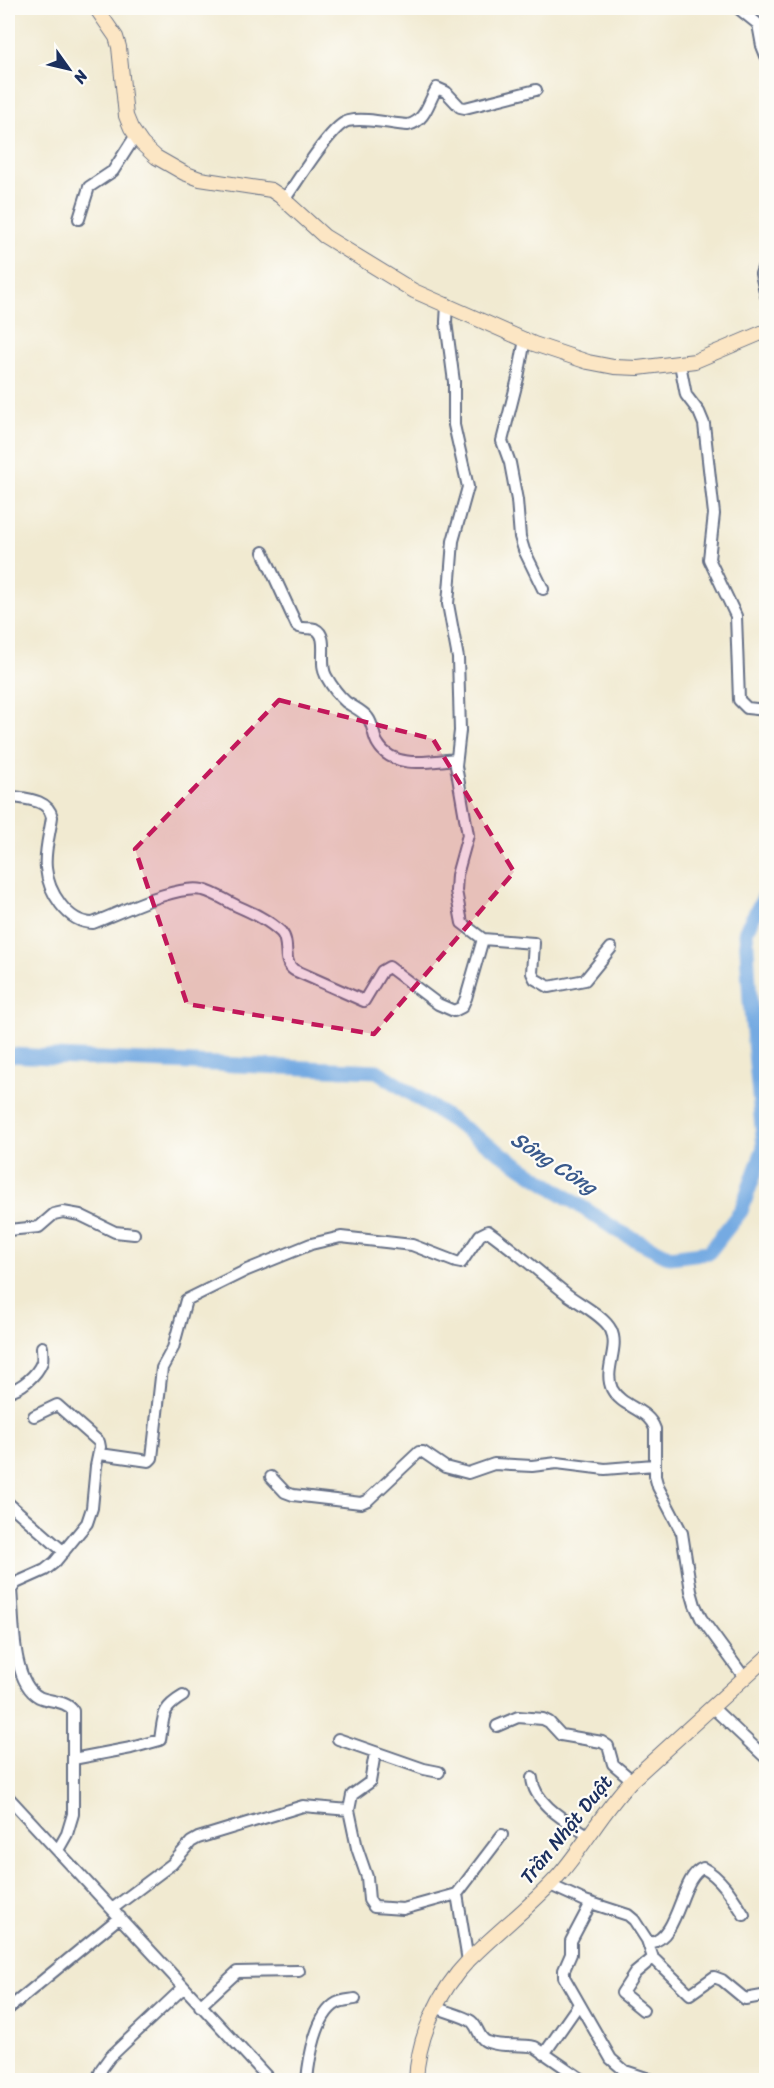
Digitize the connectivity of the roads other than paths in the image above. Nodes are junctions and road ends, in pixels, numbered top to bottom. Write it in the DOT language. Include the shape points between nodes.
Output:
graph roads {
  1 [pos="96,8"];
  2 [pos="738,8"];
  3 [pos="766,56"];
  4 [pos="536,90"];
  5 [pos="135,135"];
  6 [pos="284,200"];
  7 [pos="79,219"];
  8 [pos="766,259"];
  9 [pos="766,296"];
  10 [pos="447,304"];
  11 [pos="766,331"];
  12 [pos="525,339"];
  13 [pos="680,363"];
  14 [pos="263,552"];
  15 [pos="543,590"];
  16 [pos="766,710"];
  17 [pos="456,759"];
  18 [pos="8,796"];
  19 [pos="483,939"];
  20 [pos="611,948"];
  21 [pos="8,1230"];
  22 [pos="134,1234"];
  23 [pos="42,1347"];
  24 [pos="8,1391"];
  25 [pos="34,1416"];
  26 [pos="100,1454"];
  27 [pos="654,1465"];
  28 [pos="271,1477"];
  29 [pos="8,1503"];
  30 [pos="64,1552"];
  31 [pos="766,1658"];
  32 [pos="744,1677"];
  33 [pos="183,1695"];
  34 [pos="713,1708"];
  35 [pos="497,1726"];
  36 [pos="338,1739"];
  37 [pos="375,1753"];
  38 [pos="766,1758"];
  39 [pos="73,1759"];
  40 [pos="439,1772"];
  41 [pos="532,1778"];
  42 [pos="632,1780"];
  43 [pos="8,1797"];
  44 [pos="349,1810"];
  45 [pos="502,1835"];
  46 [pos="590,1836"];
  47 [pos="58,1850"];
  48 [pos="550,1885"];
  49 [pos="457,1894"];
  50 [pos="591,1903"];
  51 [pos="116,1913"];
  52 [pos="744,1915"];
  53 [pos="647,1940"];
  54 [pos="654,1958"];
  55 [pos="468,1961"];
  56 [pos="299,1971"];
  57 [pos="183,1988"];
  58 [pos="762,1996"];
  59 [pos="355,1999"];
  60 [pos="579,2004"];
  61 [pos="200,2007"];
  62 [pos="435,2007"];
  63 [pos="8,2009"];
  64 [pos="643,2010"];
  65 [pos="544,2054"];
  66 [pos="97,2080"];
  67 [pos="270,2080"];
  68 [pos="307,2080"];
  69 [pos="416,2080"];
  70 [pos="583,2080"];
  71 [pos="652,2080"];
  1 -- 5 [label="street" via="117,40 126,116"];
  2 -- 3 [label="street" via="758,24"];
  4 -- 6 [label="street" via="465,108 437,88 415,124 344,122 330,135"];
  5 -- 6 [label="street" via="156,157 184,173 200,179 262,187"];
  5 -- 7 [label="street" via="113,171 89,187"];
  6 -- 10 [label="street" via="324,236 414,291"];
  8 -- 9 [label="street" via="761,274"];
  10 -- 12 [label="street"];
  10 -- 17 [label="street" via="454,425 468,487 453,542 448,604 458,658 460,731"];
  11 -- 13 [label="street" via="715,355"];
  12 -- 13 [label="street" via="588,362 614,367"];
  12 -- 15 [label="street" via="502,441 516,492 520,537"];
  13 -- 16 [label="street" via="686,395 704,424 714,514 709,559 736,616 739,700 747,708"];
  14 -- 17 [label="street" via="297,626 322,634 326,676 344,700 368,718 383,751 404,761"];
  17 -- 19 [label="street" via="468,836 456,891 462,923"];
  18 -- 19 [label="street" via="42,802 51,810 46,872 57,898 71,915 86,923 162,896 203,890 259,916 281,933 288,964 294,970 364,1001 382,971 389,967 432,1000 454,1011 466,999"];
  19 -- 20 [label="street" via="534,943 532,973 535,980 549,987 585,980"];
  21 -- 22 [label="street" via="39,1227 54,1214 63,1212 80,1215 115,1232"];
  23 -- 24 [label="street" via="37,1370 23,1385"];
  25 -- 26 [label="street" via="54,1406 62,1407 96,1438"];
  26 -- 27 [label="street" via="149,1461 152,1458 162,1368 173,1348 186,1300 311,1244 341,1237 412,1245 461,1263 480,1234 488,1231 609,1326 614,1339 610,1382 618,1397 653,1422"];
  26 -- 30 [label="street" via="90,1516"];
  27 -- 28 [label="street" via="605,1469 557,1463 532,1467 494,1464 468,1473 445,1467 419,1452 368,1500 355,1503 293,1495"];
  27 -- 32 [label="street" via="658,1487 682,1533 695,1605"];
  29 -- 30 [label="street"];
  30 -- 39 [label="street" via="45,1570 16,1583 11,1590 22,1676 36,1695 71,1707"];
  31 -- 32 [label="street, Trần Nhật Duật"];
  32 -- 34 [label="street, Trần Nhật Duật"];
  33 -- 39 [label="street" via="168,1705 160,1740"];
  34 -- 38 [label="street"];
  34 -- 42 [label="street, Trần Nhật Duật"];
  35 -- 42 [label="street" via="518,1718 543,1719 561,1735 602,1742 608,1746 613,1764"];
  36 -- 37 [label="street"];
  37 -- 40 [label="street"];
  37 -- 44 [label="street" via="372,1777 352,1795"];
  39 -- 47 [label="street" via="73,1814"];
  41 -- 46 [label="street" via="533,1786 547,1804"];
  42 -- 46 [label="street, Trần Nhật Duật"];
  43 -- 47 [label="street"];
  44 -- 49 [label="street" via="371,1904 403,1909"];
  44 -- 51 [label="street" via="303,1806 198,1838"];
  45 -- 49 [label="street"];
  46 -- 48 [label="street, Trần Nhật Duật"];
  47 -- 51 [label="street"];
  48 -- 50 [label="street"];
  48 -- 55 [label="street, Trần Nhật Duật"];
  49 -- 55 [label="street"];
  50 -- 53 [label="street" via="628,1915"];
  50 -- 60 [label="street" via="573,1936 563,1974"];
  51 -- 57 [label="street"];
  51 -- 63 [label="street"];
  52 -- 53 [label="street" via="711,1873 699,1869 668,1931 656,1942"];
  53 -- 54 [label="street"];
  54 -- 58 [label="street" via="690,1994 714,1977 745,1999"];
  54 -- 64 [label="street" via="635,1973 622,1993"];
  55 -- 62 [label="street, Trần Nhật Duật"];
  56 -- 61 [label="street" via="237,1972"];
  57 -- 61 [label="street"];
  57 -- 66 [label="street" via="110,2057"];
  59 -- 68 [label="street" via="337,2003 326,2013 311,2054"];
  60 -- 65 [label="street"];
  60 -- 71 [label="street" via="611,2059 626,2071"];
  61 -- 67 [label="street"];
  62 -- 65 [label="street" via="472,2022 487,2042 510,2047 528,2045"];
  62 -- 69 [label="street, Trần Nhật Duật" via="420,2051"];
  65 -- 70 [label="street"];
}
